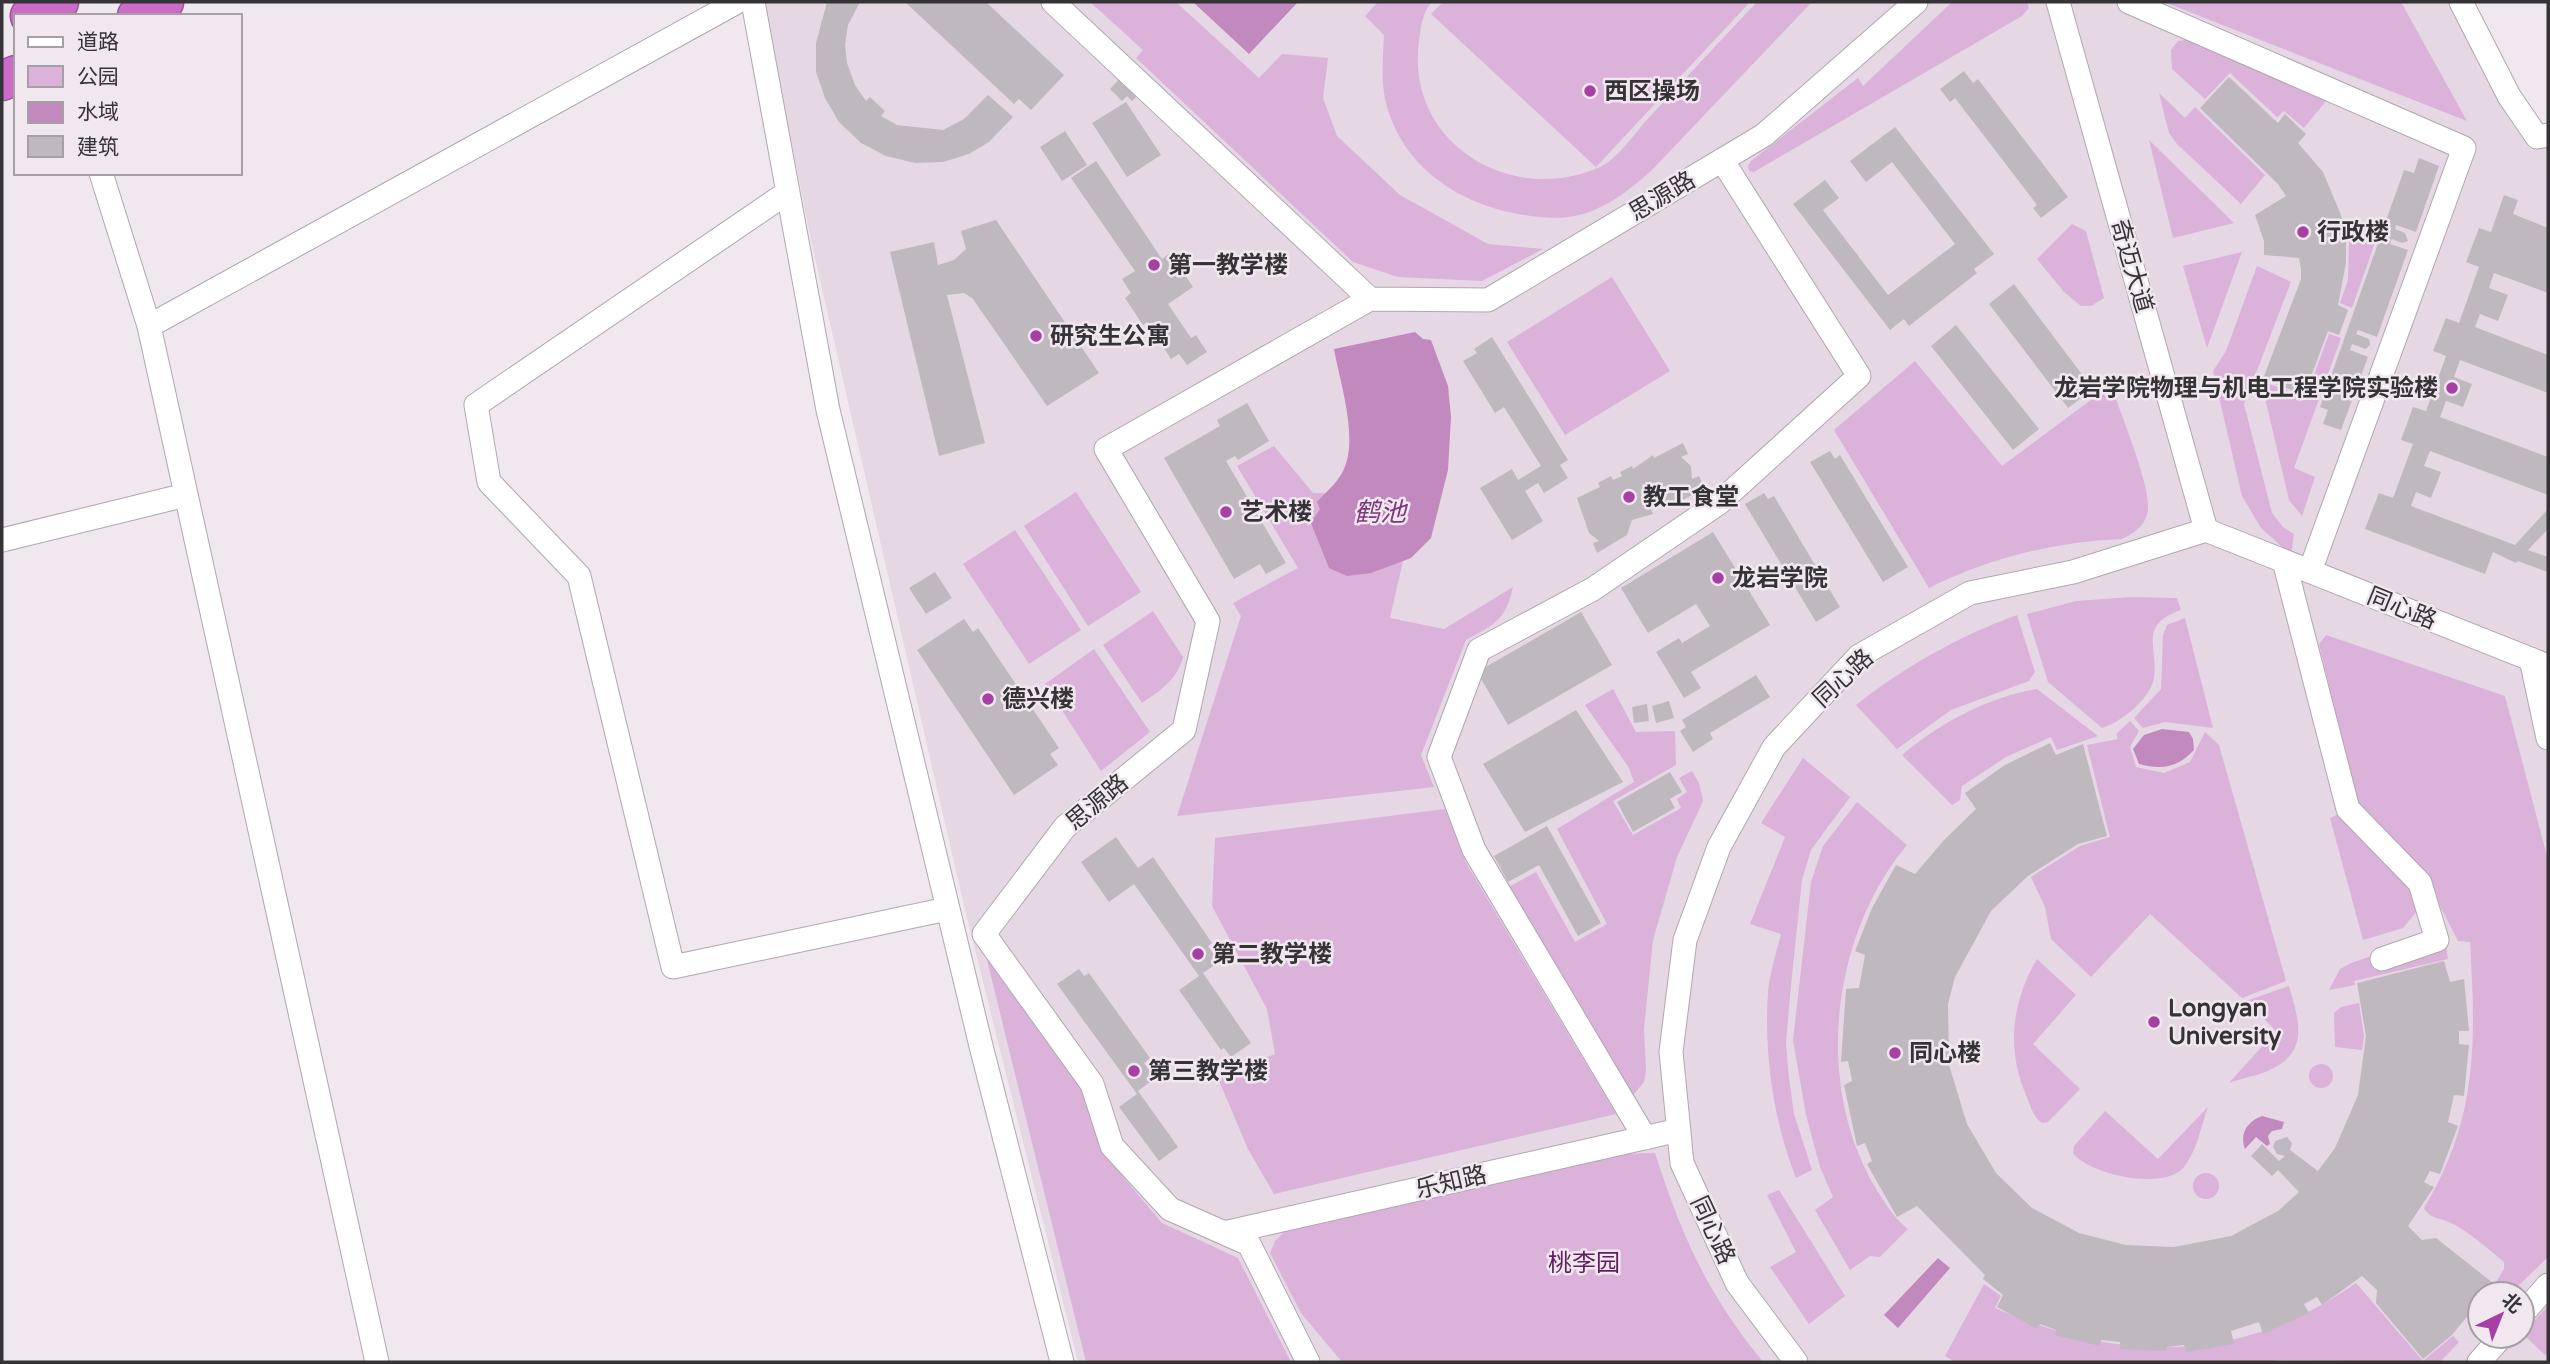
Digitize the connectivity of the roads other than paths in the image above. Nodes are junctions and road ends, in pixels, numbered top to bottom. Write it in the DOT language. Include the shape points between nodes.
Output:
graph roads {
  1 [pos="59,2"];
  2 [pos="164,2"];
  3 [pos="737,2"];
  4 [pos="753,2"];
  5 [pos="1053,2"];
  6 [pos="1916,2"];
  7 [pos="2058,2"];
  8 [pos="2129,2"];
  9 [pos="2461,2"];
  10 [pos="34,14"];
  11 [pos="141,14"];
  12 [pos="2548,135"];
  13 [pos="1722,160"];
  14 [pos="102,175"];
  15 [pos="788,192"];
  16 [pos="1370,299"];
  17 [pos="149,326"];
  18 [pos="186,495"];
  19 [pos="2206,530"];
  20 [pos="2,540"];
  21 [pos="2284,561"];
  22 [pos="2310,571"];
  23 [pos="2540,662"];
  24 [pos="2548,738"];
  25 [pos="947,909"];
  26 [pos="2382,959"];
  27 [pos="1679,1130"];
  28 [pos="1645,1138"];
  29 [pos="1224,1233"];
  30 [pos="2548,1285"];
  31 [pos="2536,1298"];
  32 [pos="377,1362"];
  33 [pos="1062,1362"];
  34 [pos="1308,1362"];
  35 [pos="1796,1362"];
  1 -- 10 [label="highway"];
  2 -- 11 [label="highway"];
  3 -- 17 [label="street"];
  4 -- 15 [label="street"];
  5 -- 16 [label="street"];
  6 -- 13 [label="street, 思源路" via="1764,135"];
  7 -- 19 [label="street, 奇迈大道"];
  8 -- 22 [label="street" via="2464,148"];
  9 -- 12 [label="street" via="2509,96 2537,136"];
  13 -- 16 [label="street, 思源路" via="1488,300"];
  13 -- 28 [label="street" via="1858,376 1718,503 1593,589 1479,650 1439,757 1474,850"];
  14 -- 17 [label="street"];
  15 -- 25 [label="street" via="828,410"];
  15 -- 25 [label="street" via="476,405 489,482 579,576 673,967"];
  16 -- 29 [label="street, 思源路" via="1106,449 1208,621 1184,730 1065,827 984,934 1093,1084 1112,1146 1170,1209"];
  17 -- 18 [label="street"];
  18 -- 20 [label="street"];
  18 -- 32 [label="street"];
  19 -- 21 [label="street, 同心路"];
  19 -- 27 [label="street, 同心路" via="2073,572 1970,593 1859,656 1774,747 1719,848 1685,940 1671,1052"];
  21 -- 22 [label="street, 同心路"];
  21 -- 26 [label="street" via="2348,809 2420,883 2437,940"];
  22 -- 23 [label="street, 同心路"];
  23 -- 24 [label="street"];
  25 -- 33 [label="street"];
  27 -- 28 [label="street, 乐知路"];
  27 -- 35 [label="street, 同心路" via="1682,1163 1737,1283"];
  28 -- 29 [label="street, 乐知路"];
  29 -- 34 [label="street, 思源路" via="1249,1244"];
  30 -- 31 [label="street"];
}
